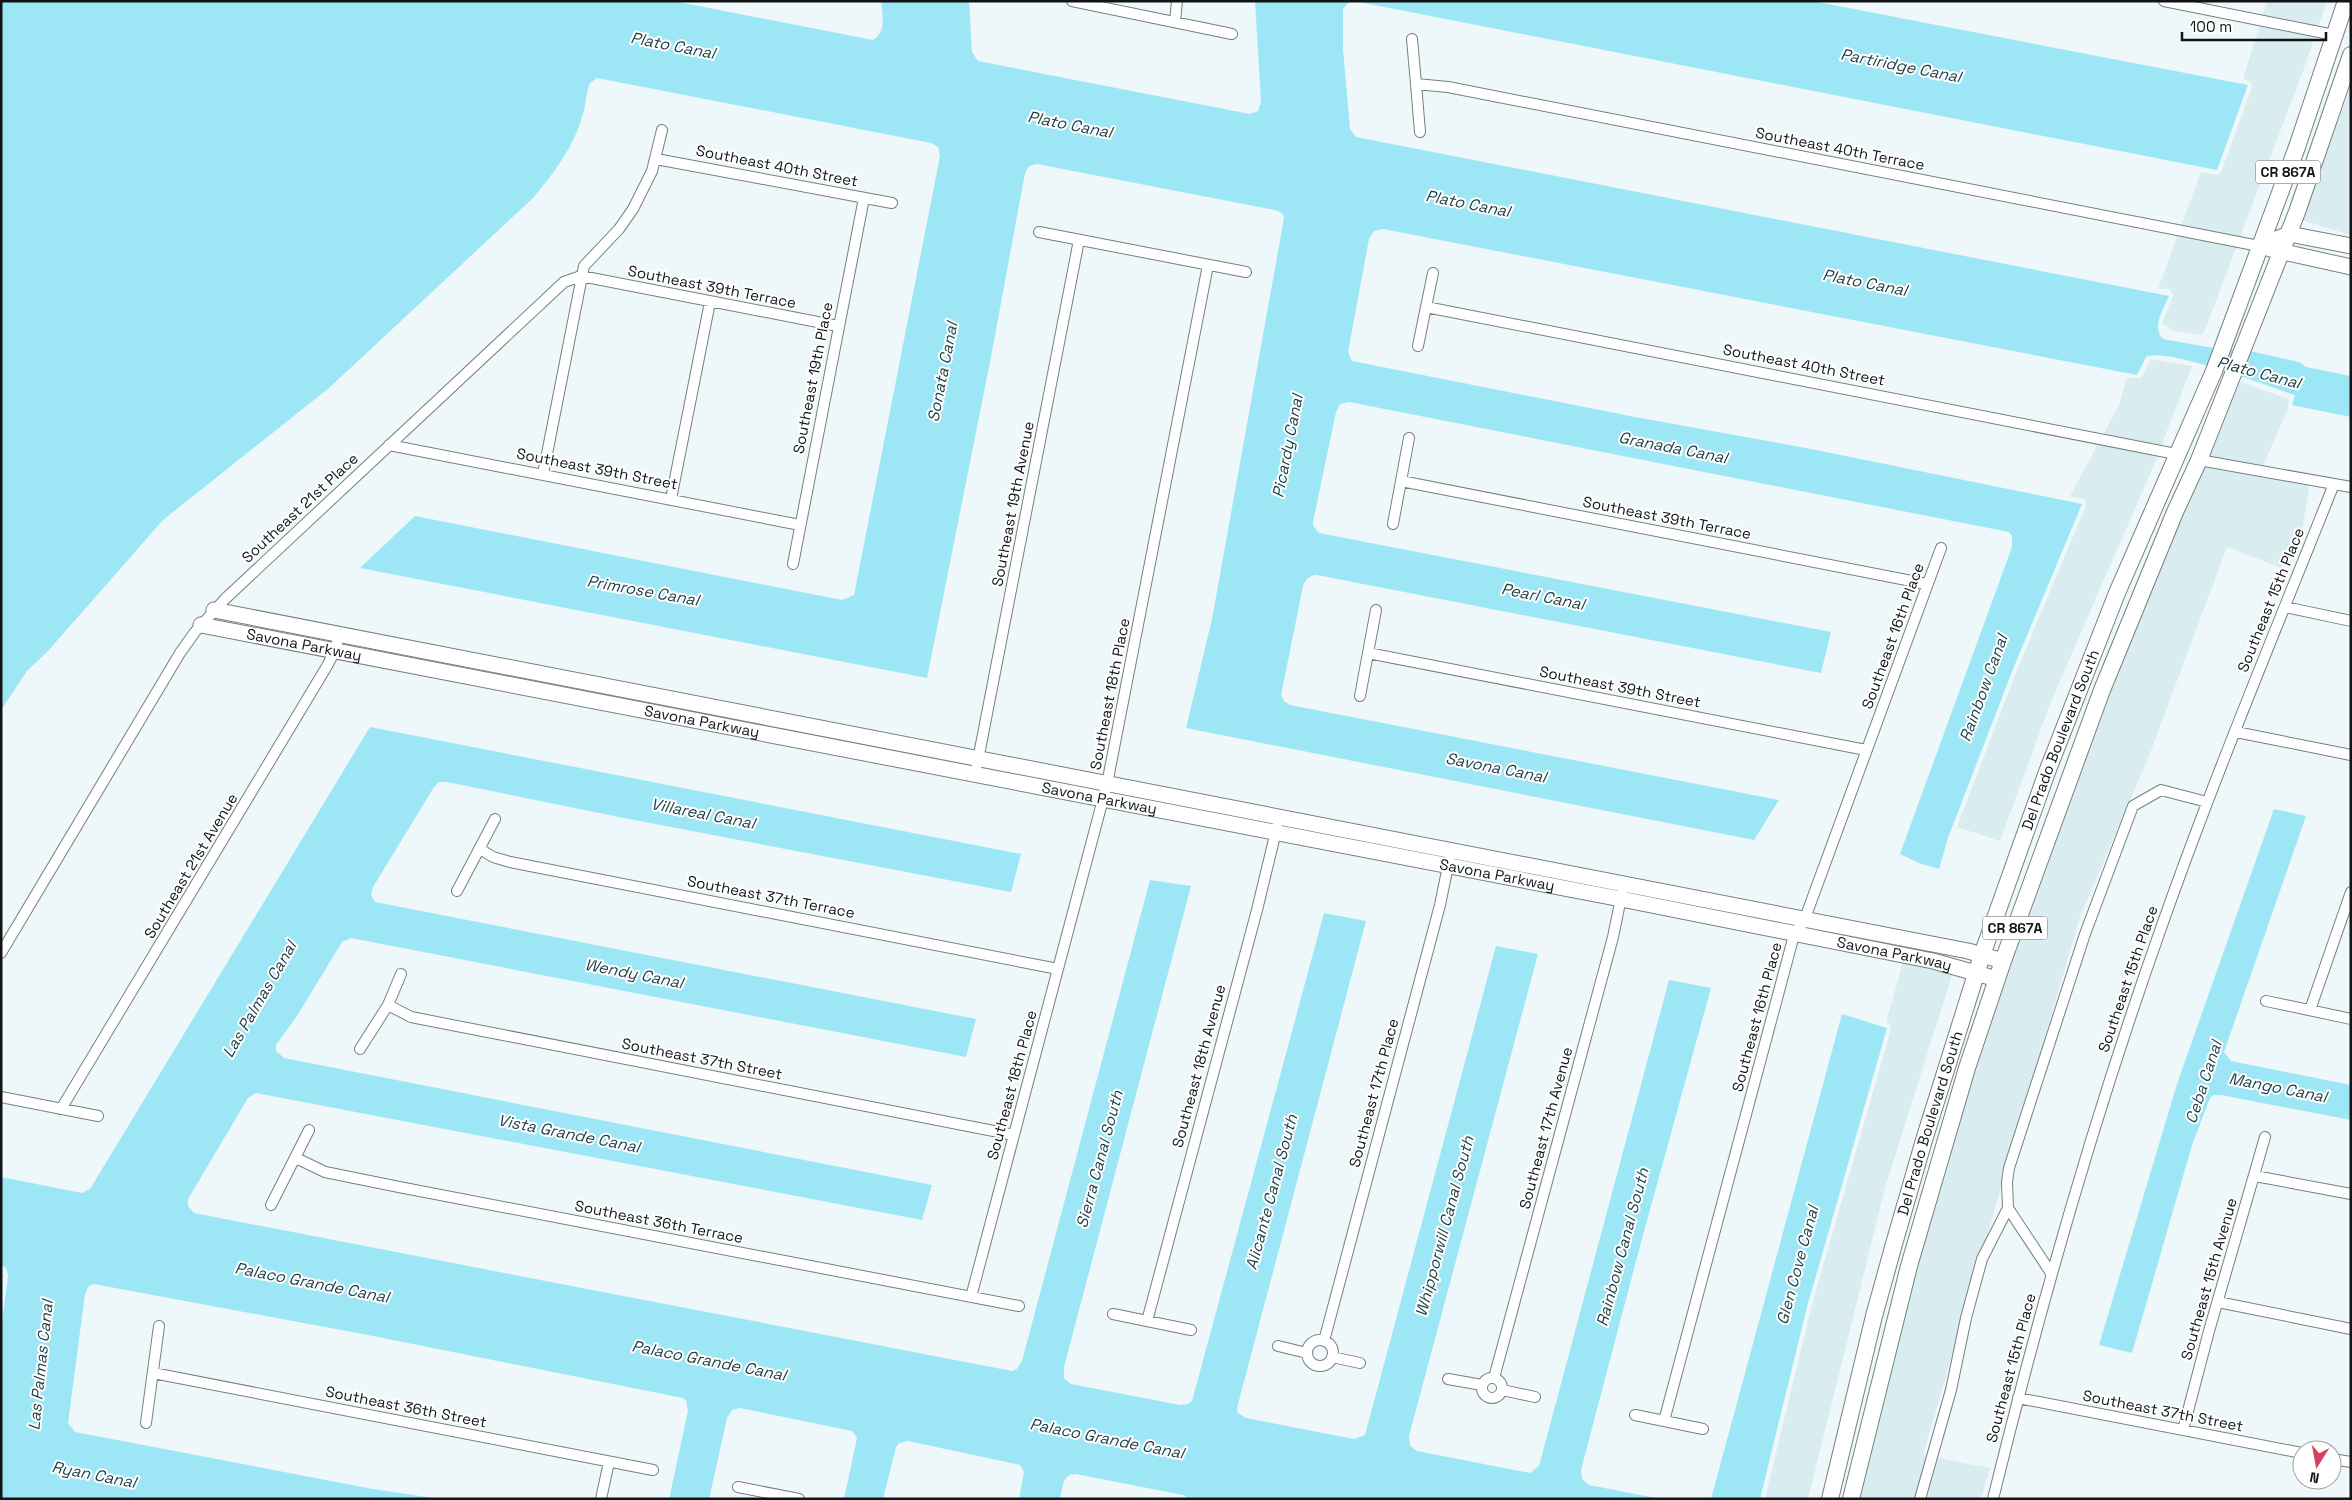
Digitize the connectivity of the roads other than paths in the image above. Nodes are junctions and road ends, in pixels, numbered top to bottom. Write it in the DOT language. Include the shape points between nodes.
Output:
graph roads {
  1 [pos="1072,1"];
  2 [pos="1177,1"];
  3 [pos="2164,1"];
  4 [pos="2346,1"];
  5 [pos="1175,22"];
  6 [pos="1232,34"];
  7 [pos="2334,35"];
  8 [pos="1412,39"];
  9 [pos="2350,56"];
  10 [pos="1416,84"];
  11 [pos="662,130"];
  12 [pos="1420,132"];
  13 [pos="656,158"];
  14 [pos="864,198"];
  15 [pos="892,203"];
  16 [pos="1039,232"];
  17 [pos="2289,234"];
  18 [pos="1080,240"];
  19 [pos="2259,246"];
  20 [pos="2351,246"];
  21 [pos="2281,252"];
  22 [pos="1208,265"];
  23 [pos="2351,267"];
  24 [pos="1246,272"];
  25 [pos="1433,273"];
  26 [pos="581,276"];
  27 [pos="710,302"];
  28 [pos="1426,307"];
  29 [pos="838,326"];
  30 [pos="1418,346"];
  31 [pos="2190,424"];
  32 [pos="1409,438"];
  33 [pos="389,445"];
  34 [pos="2176,454"];
  35 [pos="2199,460"];
  36 [pos="543,474"];
  37 [pos="1401,481"];
  38 [pos="2334,484"];
  39 [pos="2187,486"];
  40 [pos="2351,487"];
  41 [pos="671,499"];
  42 [pos="1393,524"];
  43 [pos="800,525"];
  44 [pos="1941,548"];
  45 [pos="793,564"];
  46 [pos="1927,584"];
  47 [pos="2285,608"];
  48 [pos="214,610"];
  49 [pos="1376,610"];
  50 [pos="2351,621"];
  51 [pos="201,625"];
  52 [pos="339,635"];
  53 [pos="335,651"];
  54 [pos="1368,653"];
  55 [pos="1360,696"];
  56 [pos="689,703"];
  57 [pos="685,718"];
  58 [pos="2236,732"];
  59 [pos="1866,750"];
  60 [pos="2351,755"];
  61 [pos="977,766"];
  62 [pos="1105,791"];
  63 [pos="2206,802"];
  64 [pos="495,819"];
  65 [pos="1278,825"];
  66 [pos="480,849"];
  67 [pos="1450,859"];
  68 [pos="457,892"];
  69 [pos="1622,892"];
  70 [pos="2351,892"];
  71 [pos="1804,921"];
  72 [pos="1794,935"];
  73 [pos="1,953"];
  74 [pos="1982,955"];
  75 [pos="2003,961"];
  76 [pos="1058,969"];
  77 [pos="1976,972"];
  78 [pos="401,974"];
  79 [pos="1997,979"];
  80 [pos="2266,1002"];
  81 [pos="388,1005"];
  82 [pos="2310,1010"];
  83 [pos="2351,1019"];
  84 [pos="360,1050"];
  85 [pos="1,1097"];
  86 [pos="61,1109"];
  87 [pos="98,1116"];
  88 [pos="309,1130"];
  89 [pos="1014,1135"];
  90 [pos="2265,1137"];
  91 [pos="296,1158"];
  92 [pos="2255,1176"];
  93 [pos="2351,1194"];
  94 [pos="271,1205"];
  95 [pos="2008,1208"];
  96 [pos="2051,1273"];
  97 [pos="971,1297"];
  98 [pos="2218,1302"];
  99 [pos="1019,1306"];
  100 [pos="1113,1314"];
  101 [pos="1147,1321"];
  102 [pos="159,1326"];
  103 [pos="2351,1329"];
  104 [pos="1191,1330"];
  105 [pos="1324,1341"];
  106 [pos="1278,1346"];
  107 [pos="1307,1353"];
  108 [pos="1332,1357"];
  109 [pos="1360,1362"];
  110 [pos="153,1373"];
  111 [pos="1494,1378"];
  112 [pos="1448,1379"];
  113 [pos="1482,1386"];
  114 [pos="1502,1390"];
  115 [pos="1535,1397"];
  116 [pos="2018,1398"];
  117 [pos="1635,1415"];
  118 [pos="1664,1421"];
  119 [pos="146,1423"];
  120 [pos="1703,1430"];
  121 [pos="2183,1430"];
  122 [pos="2292,1451"];
  123 [pos="609,1462"];
  124 [pos="653,1470"];
  125 [pos="738,1487"];
  126 [pos="777,1497"];
  127 [pos="1830,1497"];
  128 [pos="601,1499"];
  129 [pos="799,1499"];
  130 [pos="1847,1499"];
  131 [pos="1851,1499"];
  132 [pos="1920,1499"];
  133 [pos="1993,1499"];
  1 -- 5 [label="street"];
  2 -- 5 [label="street"];
  3 -- 7 [label="street"];
  4 -- 7 [label="main road, Del Prado Boulevard South / CR 867A"];
  5 -- 6 [label="street"];
  7 -- 9 [label="main road" via="2345,44"];
  7 -- 19 [label="main road, Del Prado Boulevard South / CR 867A" via="2297,148"];
  8 -- 10 [label="street"];
  9 -- 17 [label="main road, Del Prado Boulevard South / CR 867A"];
  10 -- 12 [label="street"];
  10 -- 19 [label="street, Southeast 40th Terrace" via="1448,87"];
  11 -- 13 [label="street"];
  13 -- 14 [label="street, Southeast 40th Street"];
  13 -- 26 [label="street" via="633,210 620,228 588,259"];
  14 -- 15 [label="street, Southeast 40th Street"];
  14 -- 29 [label="street, Southeast 19th Place"];
  16 -- 18 [label="street"];
  17 -- 19 [label="street"];
  17 -- 20 [label="street"];
  17 -- 21 [label="main road, Del Prado Boulevard South / CR 867A"];
  18 -- 22 [label="street"];
  18 -- 61 [label="street, Southeast 19th Avenue"];
  19 -- 21 [label="street"];
  19 -- 31 [label="main road, Del Prado Boulevard South / CR 867A" via="2214,371"];
  21 -- 23 [label="street"];
  21 -- 35 [label="main road, Del Prado Boulevard South / CR 867A"];
  22 -- 24 [label="street"];
  22 -- 62 [label="street, Southeast 18th Place"];
  25 -- 28 [label="street"];
  26 -- 27 [label="street, Southeast 39th Terrace"];
  26 -- 33 [label="street, Southeast 21st Place" via="564,282"];
  26 -- 36 [label="street"];
  27 -- 29 [label="street, Southeast 39th Terrace"];
  27 -- 41 [label="street"];
  28 -- 30 [label="street"];
  28 -- 34 [label="street, Southeast 40th Street"];
  29 -- 43 [label="street, Southeast 19th Place"];
  31 -- 34 [label="main road, Del Prado Boulevard South / CR 867A"];
  31 -- 35 [label="main road" via="2193,447"];
  32 -- 37 [label="street"];
  33 -- 36 [label="street, Southeast 39th Street"];
  33 -- 48 [label="street, Southeast 21st Place"];
  34 -- 39 [label="main road" via="2184,468"];
  34 -- 74 [label="main road, Del Prado Boulevard South / CR 867A" via="2047,772"];
  35 -- 38 [label="street"];
  35 -- 39 [label="main road, Del Prado Boulevard South / CR 867A"];
  36 -- 41 [label="street, Southeast 39th Street"];
  37 -- 42 [label="street"];
  37 -- 46 [label="street, Southeast 39th Terrace"];
  38 -- 40 [label="street"];
  38 -- 47 [label="street, Southeast 15th Place"];
  39 -- 75 [label="main road, Del Prado Boulevard South / CR 867A" via="2100,696"];
  41 -- 43 [label="street, Southeast 39th Street"];
  43 -- 45 [label="street, Southeast 19th Place"];
  44 -- 46 [label="street, Southeast 16th Place"];
  46 -- 59 [label="street, Southeast 16th Place"];
  47 -- 50 [label="street"];
  47 -- 58 [label="street, Southeast 15th Place"];
  48 -- 51 [label="street, Southeast 21st Place"];
  48 -- 52 [label="street, Savona Parkway"];
  49 -- 54 [label="street"];
  51 -- 53 [label="street, Savona Parkway"];
  51 -- 73 [label="street, Southeast 21st Place" via="175,662"];
  52 -- 53 [label="street, Southeast 21st Avenue"];
  52 -- 56 [label="street, Savona Parkway"];
  53 -- 57 [label="street, Savona Parkway"];
  53 -- 86 [label="street, Southeast 21st Avenue"];
  54 -- 55 [label="street"];
  54 -- 59 [label="street, Southeast 39th Street"];
  56 -- 57 [label="street"];
  56 -- 61 [label="street, Savona Parkway"];
  57 -- 61 [label="street, Savona Parkway"];
  58 -- 60 [label="street"];
  58 -- 63 [label="street, Southeast 15th Place"];
  59 -- 71 [label="street, Southeast 16th Place"];
  61 -- 62 [label="street, Savona Parkway"];
  62 -- 65 [label="street, Savona Parkway"];
  62 -- 76 [label="street, Southeast 18th Place"];
  63 -- 95 [label="street" via="2161,790 2133,806 2084,934 2012,1159 2007,1182"];
  63 -- 96 [label="street, Southeast 15th Place" via="2128,1023"];
  64 -- 66 [label="street"];
  65 -- 67 [label="street, Savona Parkway"];
  65 -- 101 [label="street, Southeast 18th Avenue"];
  66 -- 68 [label="street"];
  66 -- 76 [label="street, Southeast 37th Terrace" via="510,862"];
  67 -- 69 [label="street, Savona Parkway"];
  67 -- 105 [label="street, Southeast 17th Place"];
  69 -- 71 [label="street, Savona Parkway"];
  69 -- 72 [label="street, Savona Parkway"];
  69 -- 111 [label="street, Southeast 17th Avenue"];
  70 -- 82 [label="street"];
  71 -- 72 [label="street, Southeast 16th Place"];
  71 -- 74 [label="street, Savona Parkway"];
  72 -- 77 [label="street, Savona Parkway"];
  72 -- 118 [label="street, Southeast 16th Place"];
  74 -- 75 [label="street, Savona Parkway"];
  74 -- 77 [label="main road, Del Prado Boulevard South / CR 867A"];
  75 -- 79 [label="main road, Del Prado Boulevard South / CR 867A"];
  76 -- 89 [label="street, Southeast 18th Place"];
  77 -- 79 [label="street, Savona Parkway"];
  77 -- 127 [label="main road, Del Prado Boulevard South / CR 867A" via="1879,1297"];
  78 -- 81 [label="street"];
  79 -- 131 [label="main road, Del Prado Boulevard South / CR 867A" via="1909,1266"];
  80 -- 82 [label="street"];
  81 -- 84 [label="street"];
  81 -- 89 [label="street, Southeast 37th Street" via="411,1017"];
  82 -- 83 [label="street"];
  85 -- 86 [label="street"];
  86 -- 87 [label="street"];
  88 -- 91 [label="street"];
  89 -- 97 [label="street, Southeast 18th Place"];
  90 -- 92 [label="street, Southeast 15th Avenue"];
  91 -- 94 [label="street"];
  91 -- 97 [label="street, Southeast 36th Terrace" via="325,1172"];
  92 -- 93 [label="street"];
  92 -- 98 [label="street, Southeast 15th Avenue"];
  95 -- 96 [label="street"];
  95 -- 132 [label="street" via="1982,1259"];
  96 -- 116 [label="street, Southeast 15th Place"];
  97 -- 99 [label="street, Southeast 36th Terrace"];
  98 -- 103 [label="street"];
  98 -- 121 [label="street, Southeast 15th Avenue"];
  100 -- 101 [label="street"];
  101 -- 104 [label="street"];
  102 -- 110 [label="street"];
  105 -- 107 [label="street" via="1312,1343"];
  105 -- 108 [label="street" via="1332,1349"];
  106 -- 107 [label="street"];
  107 -- 108 [label="street" via="1309,1361 1316,1366 1328,1364"];
  108 -- 109 [label="street"];
  110 -- 119 [label="street"];
  110 -- 123 [label="street, Southeast 36th Street"];
  111 -- 113 [label="street" via="1488,1378"];
  111 -- 114 [label="street" via="1502,1384"];
  112 -- 113 [label="street"];
  113 -- 114 [label="street" via="1484,1395 1490,1398"];
  114 -- 115 [label="street"];
  116 -- 121 [label="street, Southeast 37th Street"];
  116 -- 133 [label="street, Southeast 15th Place"];
  117 -- 118 [label="street"];
  118 -- 120 [label="street"];
  121 -- 122 [label="street, Southeast 37th Street"];
  123 -- 124 [label="street, Southeast 36th Street"];
  123 -- 128 [label="street"];
  125 -- 126 [label="street"];
  126 -- 129 [label="street"];
  127 -- 130 [label="street"];
}
